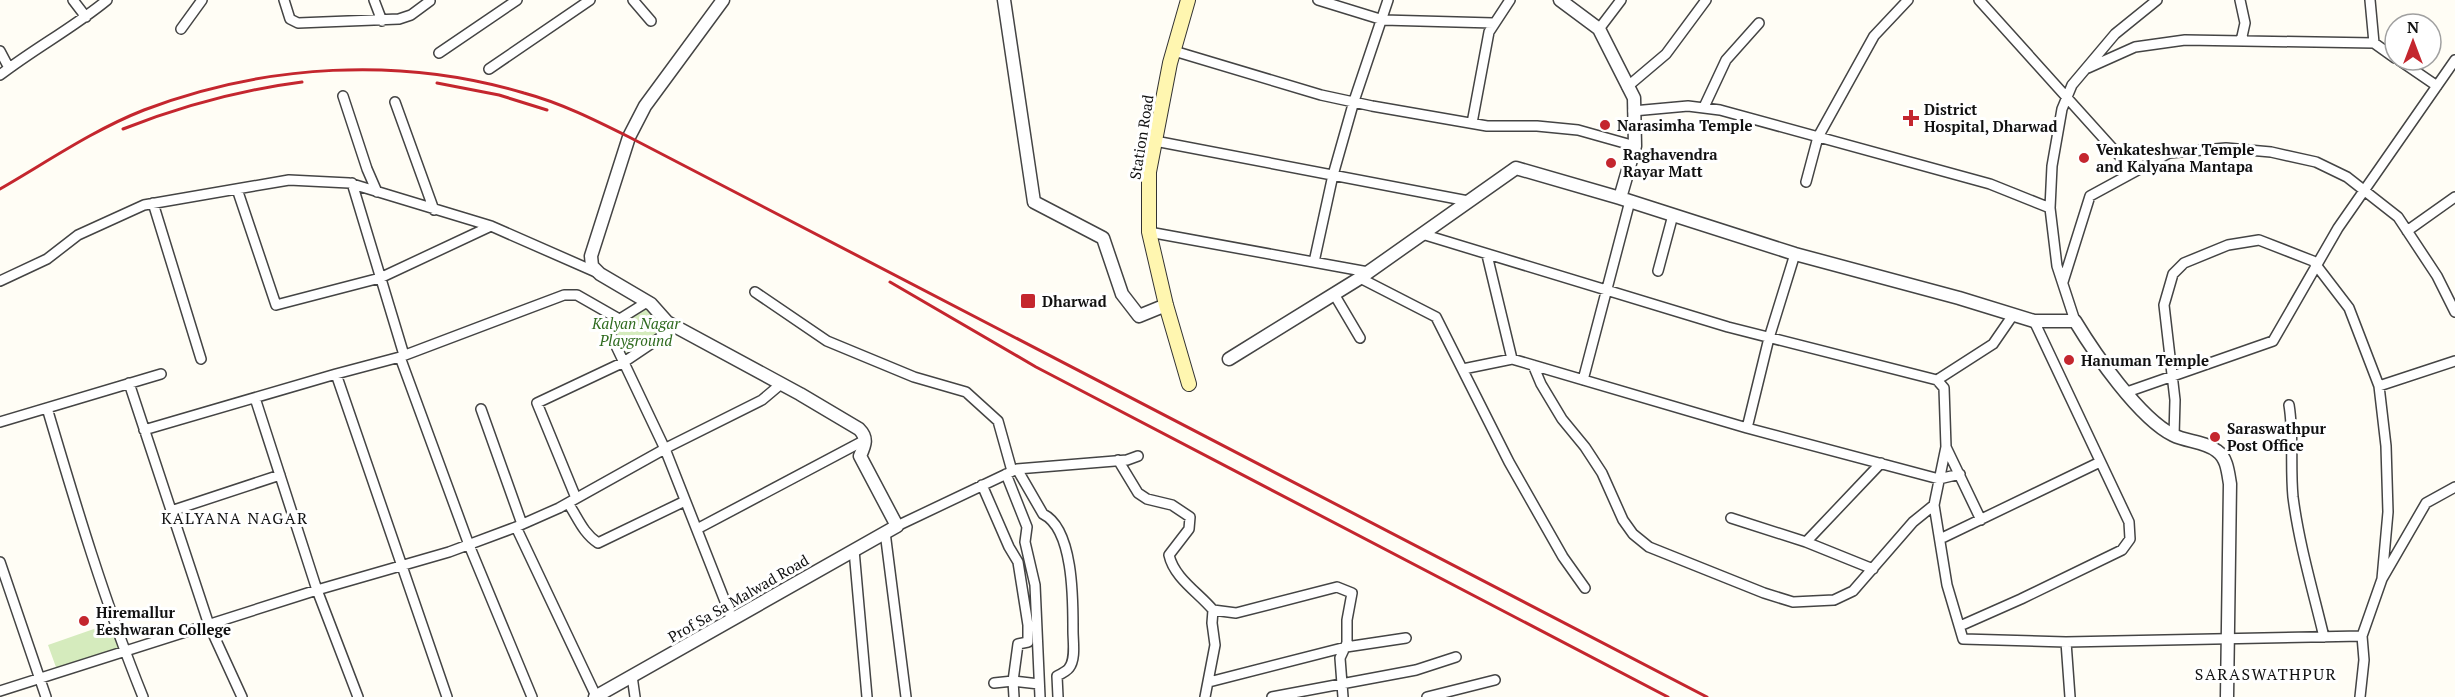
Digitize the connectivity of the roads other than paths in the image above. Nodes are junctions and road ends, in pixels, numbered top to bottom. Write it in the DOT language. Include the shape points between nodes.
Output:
graph roads {
  1 [pos="73,0"];
  2 [pos="107,0"];
  3 [pos="202,0"];
  4 [pos="284,0"];
  5 [pos="374,0"];
  6 [pos="430,0"];
  7 [pos="517,0"];
  8 [pos="590,0"];
  9 [pos="633,0"];
  10 [pos="723,0"];
  11 [pos="1004,0"];
  12 [pos="1188,0"];
  13 [pos="1318,0"];
  14 [pos="1388,0"];
  15 [pos="1510,0"];
  16 [pos="1560,0"];
  17 [pos="1621,0"];
  18 [pos="1706,0"];
  19 [pos="1908,0"];
  20 [pos="1979,0"];
  21 [pos="2157,0"];
  22 [pos="2240,0"];
  23 [pos="2370,0"];
  24 [pos="86,18"];
  25 [pos="1383,20"];
  26 [pos="382,21"];
  27 [pos="651,21"];
  28 [pos="1493,23"];
  29 [pos="1759,23"];
  30 [pos="181,28"];
  31 [pos="1599,28"];
  32 [pos="2241,41"];
  33 [pos="2374,43"];
  34 [pos="2383,49"];
  35 [pos="0,51"];
  36 [pos="1174,51"];
  37 [pos="439,52"];
  38 [pos="2455,60"];
  39 [pos="9,68"];
  40 [pos="489,69"];
  41 [pos="2086,69"];
  42 [pos="2416,72"];
  43 [pos="0,75"];
  44 [pos="2437,86"];
  45 [pos="1627,87"];
  46 [pos="342,96"];
  47 [pos="2066,99"];
  48 [pos="1354,101"];
  49 [pos="395,102"];
  50 [pos="1704,107"];
  51 [pos="1633,111"];
  52 [pos="1472,123"];
  53 [pos="1818,137"];
  54 [pos="1155,141"];
  55 [pos="1635,146"];
  56 [pos="2133,171"];
  57 [pos="1333,175"];
  58 [pos="1806,182"];
  59 [pos="351,183"];
  60 [pos="237,189"];
  61 [pos="377,192"];
  62 [pos="2365,192"];
  63 [pos="2455,198"];
  64 [pos="1625,199"];
  65 [pos="1468,201"];
  66 [pos="153,203"];
  67 [pos="2050,208"];
  68 [pos="434,210"];
  69 [pos="1673,215"];
  70 [pos="491,226"];
  71 [pos="2407,231"];
  72 [pos="1149,232"];
  73 [pos="1422,234"];
  74 [pos="1795,254"];
  75 [pos="1487,255"];
  76 [pos="1314,262"];
  77 [pos="2317,265"];
  78 [pos="1658,271"];
  79 [pos="600,274"];
  80 [pos="1364,275"];
  81 [pos="380,278"];
  82 [pos="0,281"];
  83 [pos="2063,282"];
  84 [pos="1606,291"];
  85 [pos="755,292"];
  86 [pos="1334,294"];
  87 [pos="647,302"];
  88 [pos="1166,305"];
  89 [pos="2455,312"];
  90 [pos="2013,315"];
  91 [pos="619,319"];
  92 [pos="2034,321"];
  93 [pos="2075,321"];
  94 [pos="676,327"];
  95 [pos="1360,338"];
  96 [pos="1769,338"];
  97 [pos="402,356"];
  98 [pos="201,359"];
  99 [pos="1229,359"];
  100 [pos="1512,359"];
  101 [pos="624,362"];
  102 [pos="2455,362"];
  103 [pos="1533,365"];
  104 [pos="1463,369"];
  105 [pos="160,374"];
  106 [pos="336,374"];
  107 [pos="2172,376"];
  108 [pos="1583,380"];
  109 [pos="1937,380"];
  110 [pos="129,383"];
  111 [pos="781,384"];
  112 [pos="1190,384"];
  113 [pos="2379,386"];
  114 [pos="2127,392"];
  115 [pos="255,398"];
  116 [pos="2289,405"];
  117 [pos="47,408"];
  118 [pos="481,409"];
  119 [pos="0,422"];
  120 [pos="1747,428"];
  121 [pos="144,430"];
  122 [pos="2174,435"];
  123 [pos="865,440"];
  124 [pos="1946,447"];
  125 [pos="665,449"];
  126 [pos="1138,456"];
  127 [pos="1118,460"];
  128 [pos="2100,462"];
  129 [pos="1881,463"];
  130 [pos="1012,471"];
  131 [pos="1960,474"];
  132 [pos="280,475"];
  133 [pos="1939,479"];
  134 [pos="982,485"];
  135 [pos="2455,487"];
  136 [pos="572,501"];
  137 [pos="686,501"];
  138 [pos="1934,505"];
  139 [pos="171,511"];
  140 [pos="1731,518"];
  141 [pos="1981,520"];
  142 [pos="519,525"];
  143 [pos="897,526"];
  144 [pos="697,530"];
  145 [pos="885,532"];
  146 [pos="1940,539"];
  147 [pos="1806,542"];
  148 [pos="469,545"];
  149 [pos="854,550"];
  150 [pos="0,562"];
  151 [pos="401,566"];
  152 [pos="1873,569"];
  153 [pos="2382,579"];
  154 [pos="1585,588"];
  155 [pos="317,590"];
  156 [pos="1214,610"];
  157 [pos="732,619"];
  158 [pos="209,625"];
  159 [pos="1960,626"];
  160 [pos="2362,636"];
  161 [pos="2324,637"];
  162 [pos="1406,638"];
  163 [pos="2228,640"];
  164 [pos="2066,642"];
  165 [pos="1346,647"];
  166 [pos="124,651"];
  167 [pos="1456,657"];
  168 [pos="632,676"];
  169 [pos="39,677"];
  170 [pos="1495,680"];
  171 [pos="1013,681"];
  172 [pos="1209,682"];
  173 [pos="994,683"];
  174 [pos="1341,683"];
  175 [pos="1039,684"];
  176 [pos="0,691"];
  177 [pos="46,697"];
  178 [pos="143,697"];
  179 [pos="242,697"];
  180 [pos="358,697"];
  181 [pos="447,697"];
  182 [pos="532,697"];
  183 [pos="595,697"];
  184 [pos="635,697"];
  185 [pos="867,697"];
  186 [pos="906,697"];
  187 [pos="1014,697"];
  188 [pos="1040,697"];
  189 [pos="1058,697"];
  190 [pos="1205,697"];
  191 [pos="1272,697"];
  192 [pos="1342,697"];
  193 [pos="1426,697"];
  194 [pos="2070,697"];
  195 [pos="2227,697"];
  196 [pos="2360,697"];
  1 -- 24 [label="street"];
  2 -- 24 [label="street"];
  3 -- 30 [label="street"];
  4 -- 26 [label="street" via="289,16 298,23"];
  5 -- 26 [label="street"];
  6 -- 26 [label="street" via="411,15"];
  7 -- 37 [label="street"];
  8 -- 40 [label="street"];
  9 -- 27 [label="street"];
  10 -- 79 [label="street" via="645,106 629,137 591,256 592,266"];
  11 -- 88 [label="street" via="1034,202 1103,238 1122,294 1139,316"];
  12 -- 36 [label="main road, Station Road"];
  13 -- 25 [label="street"];
  14 -- 25 [label="street"];
  15 -- 28 [label="street"];
  16 -- 31 [label="street"];
  17 -- 31 [label="street"];
  18 -- 45 [label="street" via="1666,54"];
  19 -- 53 [label="street" via="1874,36"];
  20 -- 47 [label="street"];
  21 -- 41 [label="street" via="2115,34"];
  22 -- 32 [label="street" via="2245,23"];
  23 -- 33 [label="street"];
  24 -- 39 [label="street"];
  25 -- 28 [label="street"];
  25 -- 48 [label="street"];
  28 -- 52 [label="street"];
  29 -- 50 [label="street" via="1726,60"];
  31 -- 45 [label="street"];
  32 -- 33 [label="street"];
  32 -- 41 [label="street" via="2185,40 2135,47"];
  33 -- 34 [label="street"];
  35 -- 39 [label="street"];
  36 -- 48 [label="street"];
  36 -- 54 [label="main road, Station Road"];
  38 -- 44 [label="street"];
  39 -- 43 [label="street"];
  41 -- 47 [label="street"];
  42 -- 44 [label="street"];
  44 -- 62 [label="street"];
  45 -- 51 [label="street" via="1634,98"];
  46 -- 61 [label="street"];
  47 -- 56 [label="street"];
  47 -- 67 [label="street" via="2052,166"];
  48 -- 52 [label="street"];
  48 -- 57 [label="street"];
  49 -- 68 [label="street"];
  50 -- 51 [label="street"];
  50 -- 53 [label="street"];
  51 -- 55 [label="street"];
  52 -- 55 [label="street" via="1578,130"];
  53 -- 58 [label="street"];
  53 -- 67 [label="street" via="1990,184"];
  54 -- 57 [label="street"];
  54 -- 72 [label="main road, Station Road" via="1149,171"];
  55 -- 64 [label="street"];
  56 -- 62 [label="street" via="2169,153 2226,148 2271,152 2316,162 2347,177"];
  56 -- 83 [label="street" via="2090,196"];
  57 -- 65 [label="street"];
  57 -- 76 [label="street"];
  59 -- 60 [label="street" via="289,180"];
  59 -- 61 [label="street"];
  59 -- 81 [label="street"];
  60 -- 66 [label="street"];
  60 -- 81 [label="street" via="276,305"];
  61 -- 68 [label="street"];
  62 -- 71 [label="street" via="2398,217"];
  62 -- 77 [label="street"];
  63 -- 71 [label="street"];
  64 -- 65 [label="street" via="1516,168"];
  64 -- 69 [label="street"];
  64 -- 84 [label="street"];
  65 -- 73 [label="street"];
  66 -- 82 [label="street" via="78,235 48,260"];
  66 -- 98 [label="street"];
  67 -- 83 [label="street" via="2057,266"];
  68 -- 70 [label="street"];
  69 -- 74 [label="street"];
  69 -- 78 [label="street"];
  70 -- 79 [label="street"];
  70 -- 81 [label="street"];
  71 -- 89 [label="street"];
  72 -- 76 [label="street"];
  72 -- 88 [label="main road, Station Road"];
  73 -- 75 [label="street"];
  73 -- 80 [label="street"];
  74 -- 90 [label="street"];
  74 -- 96 [label="street"];
  75 -- 84 [label="street"];
  75 -- 100 [label="street"];
  76 -- 80 [label="street"];
  77 -- 107 [label="street" via="2273,340"];
  77 -- 107 [label="street" via="2259,240 2228,245 2184,263 2173,274 2164,305"];
  77 -- 113 [label="street" via="2349,308"];
  79 -- 87 [label="street"];
  80 -- 86 [label="street"];
  80 -- 104 [label="street" via="1436,317"];
  81 -- 97 [label="street"];
  83 -- 93 [label="street"];
  84 -- 96 [label="street"];
  84 -- 108 [label="street"];
  85 -- 130 [label="street" via="827,341 914,377 966,392 998,422"];
  86 -- 95 [label="street"];
  86 -- 99 [label="street"];
  87 -- 91 [label="street"];
  87 -- 94 [label="street"];
  88 -- 112 [label="main road, Station Road"];
  90 -- 92 [label="street"];
  90 -- 109 [label="street" via="1993,344"];
  91 -- 97 [label="street" via="577,295 564,295"];
  91 -- 101 [label="street" via="607,327"];
  92 -- 93 [label="street"];
  92 -- 128 [label="street"];
  93 -- 114 [label="street" via="2098,359"];
  94 -- 101 [label="street"];
  94 -- 111 [label="street"];
  96 -- 109 [label="street"];
  96 -- 120 [label="street"];
  97 -- 106 [label="street"];
  97 -- 148 [label="street"];
  100 -- 103 [label="street"];
  100 -- 104 [label="street"];
  101 -- 125 [label="street"];
  101 -- 136 [label="street" via="537,403"];
  102 -- 113 [label="street"];
  103 -- 108 [label="street"];
  103 -- 152 [label="street" via="1562,419 1602,472 1623,520 1649,547 1793,602 1834,600 1853,591"];
  104 -- 154 [label="street" via="1509,462"];
  105 -- 110 [label="street"];
  106 -- 115 [label="street"];
  106 -- 151 [label="street"];
  107 -- 114 [label="street"];
  107 -- 122 [label="street"];
  108 -- 120 [label="street"];
  109 -- 124 [label="street" via="1944,388"];
  110 -- 117 [label="street"];
  110 -- 121 [label="street"];
  111 -- 123 [label="street" via="853,424"];
  111 -- 125 [label="street" via="762,400"];
  113 -- 153 [label="street" via="2388,512"];
  114 -- 122 [label="street" via="2153,421"];
  115 -- 121 [label="street"];
  115 -- 132 [label="street"];
  116 -- 161 [label="street" via="2297,524"];
  117 -- 119 [label="street"];
  117 -- 166 [label="street"];
  118 -- 142 [label="street"];
  120 -- 129 [label="street"];
  121 -- 139 [label="street"];
  122 -- 163 [label="street" via="2218,451 2228,466"];
  123 -- 143 [label="street" via="860,456"];
  123 -- 144 [label="street"];
  124 -- 131 [label="street"];
  124 -- 133 [label="street"];
  125 -- 136 [label="street"];
  125 -- 137 [label="street"];
  126 -- 127 [label="street"];
  127 -- 130 [label="street"];
  127 -- 156 [label="street" via="1138,493 1172,505 1190,517 1189,529 1169,555 1171,564"];
  128 -- 141 [label="street"];
  128 -- 159 [label="street" via="2129,522 2130,539 2122,550"];
  129 -- 133 [label="street"];
  129 -- 147 [label="street"];
  130 -- 134 [label="street"];
  130 -- 175 [label="street" via="1027,527 1025,542 1035,585"];
  130 -- 189 [label="street" via="1061,535 1073,584 1073,656 1069,668 1057,676"];
  131 -- 133 [label="street"];
  131 -- 141 [label="street"];
  132 -- 139 [label="street"];
  132 -- 155 [label="street"];
  133 -- 138 [label="street"];
  134 -- 143 [label="street"];
  134 -- 171 [label="street" via="1018,562 1022,583 1028,642 1018,644"];
  135 -- 153 [label="street" via="2426,503"];
  136 -- 137 [label="street" via="586,535 598,543"];
  136 -- 142 [label="street"];
  137 -- 144 [label="street"];
  138 -- 146 [label="street"];
  138 -- 152 [label="street" via="1913,522"];
  139 -- 158 [label="street"];
  140 -- 147 [label="street"];
  141 -- 146 [label="street"];
  142 -- 148 [label="street"];
  142 -- 183 [label="street"];
  143 -- 145 [label="street, Prof Sa Sa Malwad Road"];
  144 -- 157 [label="street"];
  145 -- 149 [label="street, Prof Sa Sa Malwad Road"];
  145 -- 186 [label="street"];
  146 -- 159 [label="street" via="1947,585"];
  147 -- 152 [label="street"];
  148 -- 151 [label="street"];
  148 -- 182 [label="street"];
  149 -- 157 [label="street, Prof Sa Sa Malwad Road"];
  149 -- 185 [label="street"];
  150 -- 169 [label="street"];
  151 -- 155 [label="street"];
  151 -- 181 [label="street"];
  153 -- 160 [label="street"];
  155 -- 158 [label="street"];
  155 -- 180 [label="street"];
  156 -- 165 [label="street" via="1236,613 1337,587 1352,593"];
  156 -- 172 [label="street" via="1215,645"];
  157 -- 168 [label="street, Prof Sa Sa Malwad Road"];
  158 -- 166 [label="street"];
  158 -- 179 [label="street"];
  159 -- 164 [label="street" via="1963,639"];
  160 -- 161 [label="street"];
  160 -- 196 [label="street"];
  161 -- 163 [label="street"];
  162 -- 165 [label="street"];
  163 -- 164 [label="street"];
  163 -- 195 [label="street"];
  164 -- 194 [label="street"];
  165 -- 172 [label="street"];
  165 -- 174 [label="street" via="1340,658"];
  166 -- 169 [label="street"];
  166 -- 178 [label="street"];
  167 -- 174 [label="street" via="1416,670"];
  168 -- 183 [label="street, Prof Sa Sa Malwad Road"];
  168 -- 184 [label="street"];
  169 -- 176 [label="street"];
  169 -- 177 [label="street"];
  170 -- 193 [label="street"];
  171 -- 173 [label="street"];
  171 -- 175 [label="street"];
  171 -- 187 [label="street"];
  172 -- 190 [label="street"];
  174 -- 191 [label="street"];
  174 -- 192 [label="street"];
  175 -- 188 [label="street"];
}
